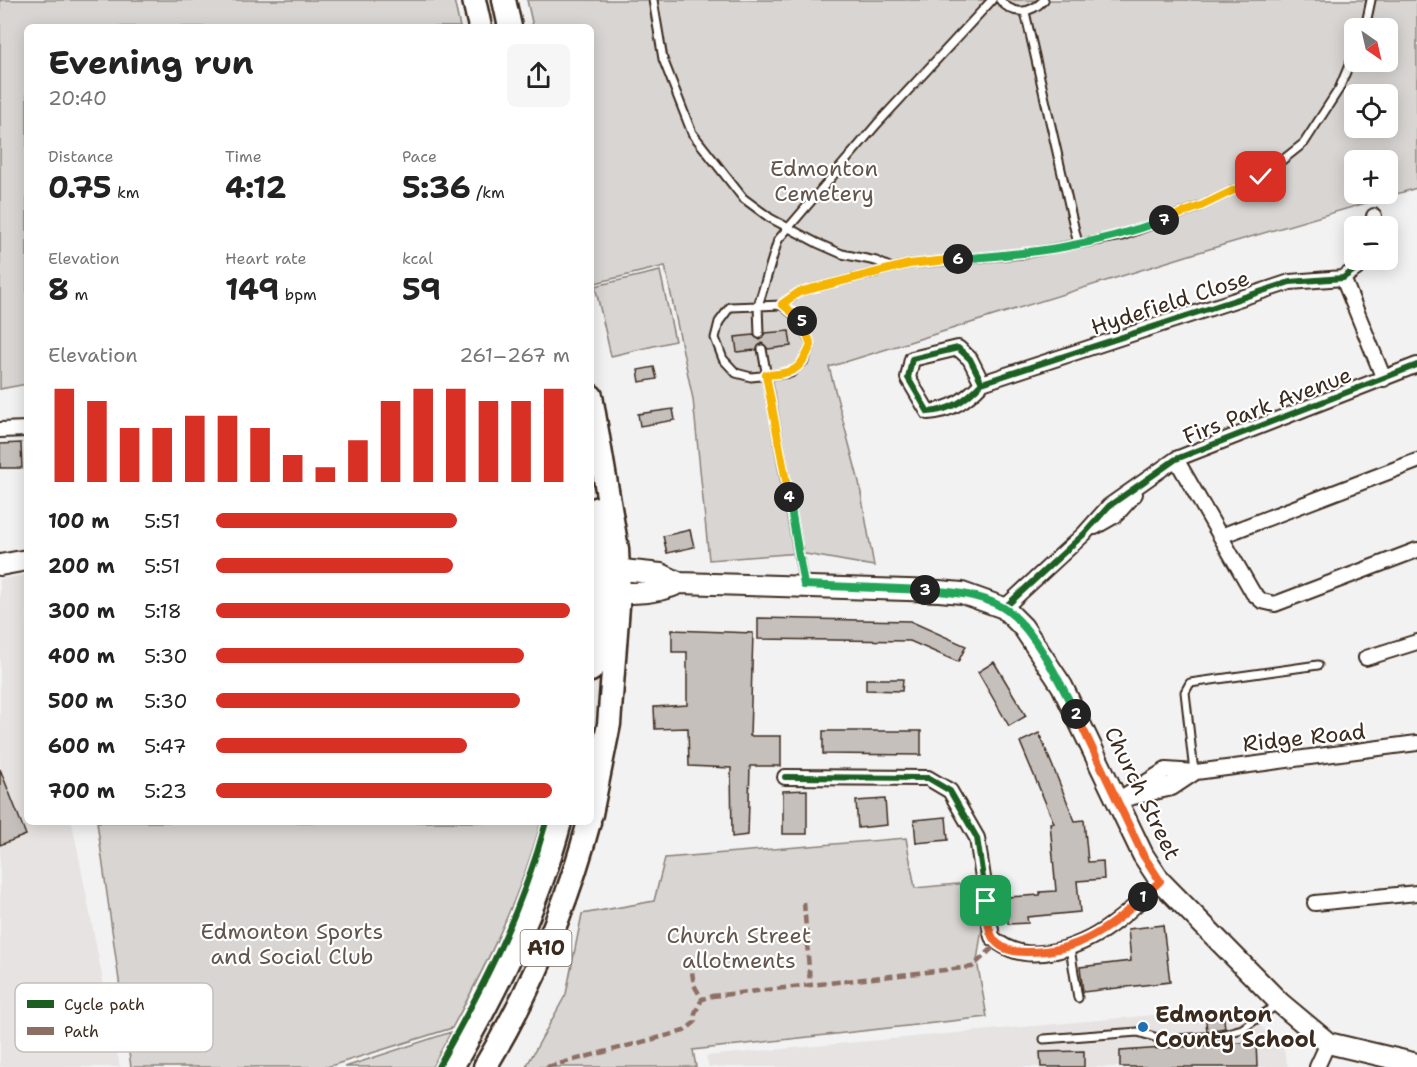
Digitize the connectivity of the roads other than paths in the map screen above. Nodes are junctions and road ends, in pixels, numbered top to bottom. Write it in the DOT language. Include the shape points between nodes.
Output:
graph roads {
  1 [pos="474,0"];
  2 [pos="504,0"];
  3 [pos="653,0"];
  4 [pos="992,0"];
  5 [pos="1000,0"];
  6 [pos="1044,0"];
  7 [pos="1371,0"];
  8 [pos="1025,12"];
  9 [pos="1367,18"];
  10 [pos="479,24"];
  11 [pos="509,24"];
  12 [pos="1346,72"];
  13 [pos="788,229"];
  14 [pos="1078,244"];
  15 [pos="892,268"];
  16 [pos="1354,270"];
  17 [pos="1343,278"];
  18 [pos="782,304"];
  19 [pos="758,306"];
  20 [pos="759,334"];
  21 [pos="762,349"];
  22 [pos="1417,365"];
  23 [pos="766,375"];
  24 [pos="1384,379"];
  25 [pos="982,383"];
  26 [pos="594,415"];
  27 [pos="24,429"];
  28 [pos="0,430"];
  29 [pos="1176,459"];
  30 [pos="1417,461"];
  31 [pos="1221,536"];
  32 [pos="1417,550"];
  33 [pos="24,561"];
  34 [pos="0,565"];
  35 [pos="602,580"];
  36 [pos="804,585"];
  37 [pos="1004,608"];
  38 [pos="1417,642"];
  39 [pos="1366,658"];
  40 [pos="594,661"];
  41 [pos="1318,664"];
  42 [pos="1417,743"];
  43 [pos="1196,772"];
  44 [pos="785,777"];
  45 [pos="594,799"];
  46 [pos="1116,801"];
  47 [pos="559,825"];
  48 [pos="588,825"];
  49 [pos="1160,881"];
  50 [pos="1417,893"];
  51 [pos="1315,903"];
  52 [pos="1070,948"];
  53 [pos="1078,998"];
  54 [pos="1280,1003"];
  55 [pos="1044,1039"];
  56 [pos="1328,1043"];
  57 [pos="1417,1065"];
  58 [pos="452,1067"];
  59 [pos="485,1067"];
  60 [pos="1317,1067"];
  1 -- 10 [label="highway"];
  2 -- 11 [label="highway"];
  3 -- 13 [label="lane" via="663,58 692,133 743,198"];
  4 -- 13 [label="lane" via="877,124"];
  5 -- 8 [label="lane" via="1013,11"];
  6 -- 8 [label="lane" via="1036,9"];
  7 -- 9 [label="lane"];
  8 -- 14 [label="lane"];
  12 -- 14 [label="lane" via="1304,142 1261,177 1201,206 1122,236"];
  13 -- 15 [label="lane" via="842,254"];
  13 -- 19 [label="lane" via="778,240"];
  14 -- 15 [label="lane"];
  15 -- 18 [label="lane" via="799,292"];
  16 -- 17 [label="street"];
  17 -- 24 [label="street"];
  17 -- 25 [label="street, Hydefield Close" via="1290,282"];
  18 -- 19 [label="lane"];
  18 -- 23 [label="lane" via="801,321 811,345 804,361 792,373"];
  19 -- 20 [label="lane"];
  19 -- 23 [label="lane" via="730,307 715,338 723,358 736,373"];
  21 -- 23 [label="lane"];
  22 -- 24 [label="street, Firs Park Avenue"];
  23 -- 36 [label="lane"];
  24 -- 29 [label="street, Firs Park Avenue"];
  25 -- 25 [label="street, Hydefield Close" via="967,399 945,411 928,412 908,378 912,359 958,348 970,359"];
  26 -- 35 [label="highway" via="605,486 598,506"];
  27 -- 28 [label="street"];
  29 -- 31 [label="street"];
  29 -- 37 [label="street, Firs Park Avenue" via="1116,515 1084,534"];
  30 -- 31 [label="street"];
  31 -- 32 [label="street" via="1253,592 1262,601 1275,604"];
  33 -- 34 [label="main road"];
  35 -- 36 [label="main road, Church Street" via="661,591 680,583"];
  35 -- 40 [label="highway"];
  35 -- 45 [label="highway" via="609,724"];
  36 -- 37 [label="main road, Church Street" via="962,593"];
  37 -- 46 [label="main road, Church Street" via="1023,627 1062,686"];
  38 -- 39 [label="street"];
  41 -- 43 [label="lane" via="1190,683 1185,692"];
  42 -- 43 [label="street, Ridge Road"];
  43 -- 46 [label="street, Ridge Road" via="1166,770"];
  44 -- 52 [label="street" via="928,778 950,791 977,838 992,937 1013,952"];
  46 -- 49 [label="main road, Church Street"];
  47 -- 58 [label="highway, A10" via="527,920 493,995"];
  48 -- 59 [label="highway, A10" via="568,893 538,969"];
  49 -- 52 [label="street" via="1118,920"];
  49 -- 54 [label="main road, Church Street"];
  50 -- 51 [label="street"];
  52 -- 53 [label="lane"];
  54 -- 55 [label="lane" via="1242,1029 1216,1036 1164,1040 1138,1032"];
  54 -- 56 [label="main road, Church Street"];
  56 -- 57 [label="main road, Church Street"];
  56 -- 60 [label="street"];
}
